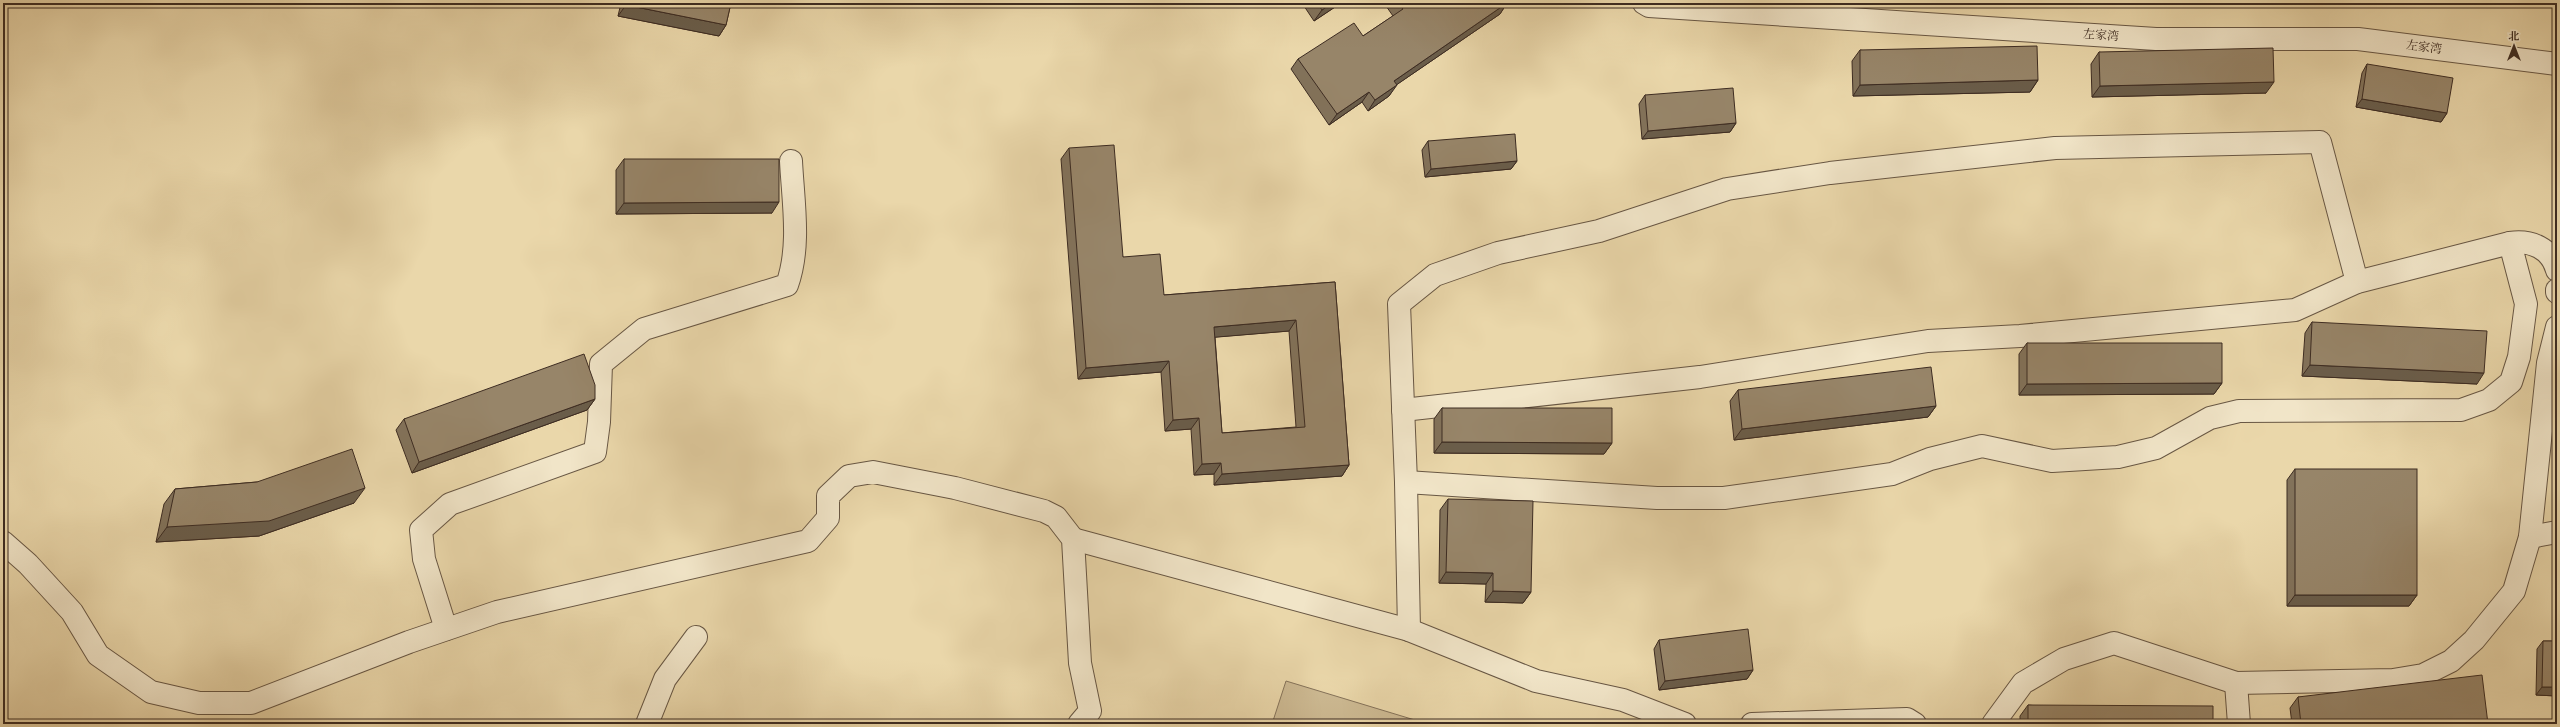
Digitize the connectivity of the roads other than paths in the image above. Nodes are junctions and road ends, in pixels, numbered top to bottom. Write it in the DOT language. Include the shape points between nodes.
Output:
graph roads {
  1 [pos="1644,3"];
  2 [pos="2557,64"];
  3 [pos="791,161"];
  4 [pos="2510,242"];
  5 [pos="2557,270"];
  6 [pos="2357,282"];
  7 [pos="2557,327"];
  8 [pos="1403,410"];
  9 [pos="1406,482"];
  10 [pos="2557,532"];
  11 [pos="2530,537"];
  12 [pos="1073,539"];
  13 [pos="3,542"];
  14 [pos="446,629"];
  15 [pos="1409,630"];
  16 [pos="696,637"];
  17 [pos="2236,683"];
  18 [pos="647,724"];
  19 [pos="1079,724"];
  20 [pos="1685,724"];
  21 [pos="1752,724"];
  22 [pos="1914,724"];
  23 [pos="1993,724"];
  24 [pos="2239,724"];
  1 -- 2 [label="street, 左家湾" via="1649,6 2156,38 2358,38"];
  3 -- 14 [label="street" via="795,240 793,269 787,285 644,329 601,364 595,452 450,504 421,530 424,559"];
  4 -- 5 [label="street" via="2533,243 2551,257"];
  4 -- 6 [label="street"];
  4 -- 9 [label="street" via="2526,304 2519,357 2511,382 2489,400 2461,410 2240,411 2210,418 2156,448 2118,457 2052,461 1982,446 1930,459 1892,474 1724,498 1657,498"];
  6 -- 8 [label="street" via="2295,310 2020,336 1928,341 1700,377"];
  6 -- 8 [label="street" via="2320,142 2055,148 1830,173 1727,189 1599,231 1498,253 1435,275 1399,304"];
  7 -- 11 [label="street" via="2548,363"];
  8 -- 9 [label="street"];
  9 -- 15 [label="street"];
  10 -- 11 [label="street"];
  11 -- 17 [label="street" via="2514,591 2474,640 2451,661 2423,675 2393,680"];
  12 -- 14 [label="street" via="1056,517 1044,511 955,488 873,472 849,476 828,496 828,518 808,540 497,612"];
  12 -- 15 [label="street"];
  12 -- 19 [label="street" via="1080,663 1090,711"];
  13 -- 14 [label="street" via="28,564 72,612 98,655 151,692 199,703 251,703"];
  15 -- 20 [label="street" via="1536,681 1623,700"];
  16 -- 18 [label="street" via="665,679"];
  17 -- 23 [label="street" via="2114,643 2064,659 2023,683"];
  17 -- 24 [label="street"];
  21 -- 22 [label="street" via="1907,720"];
}
